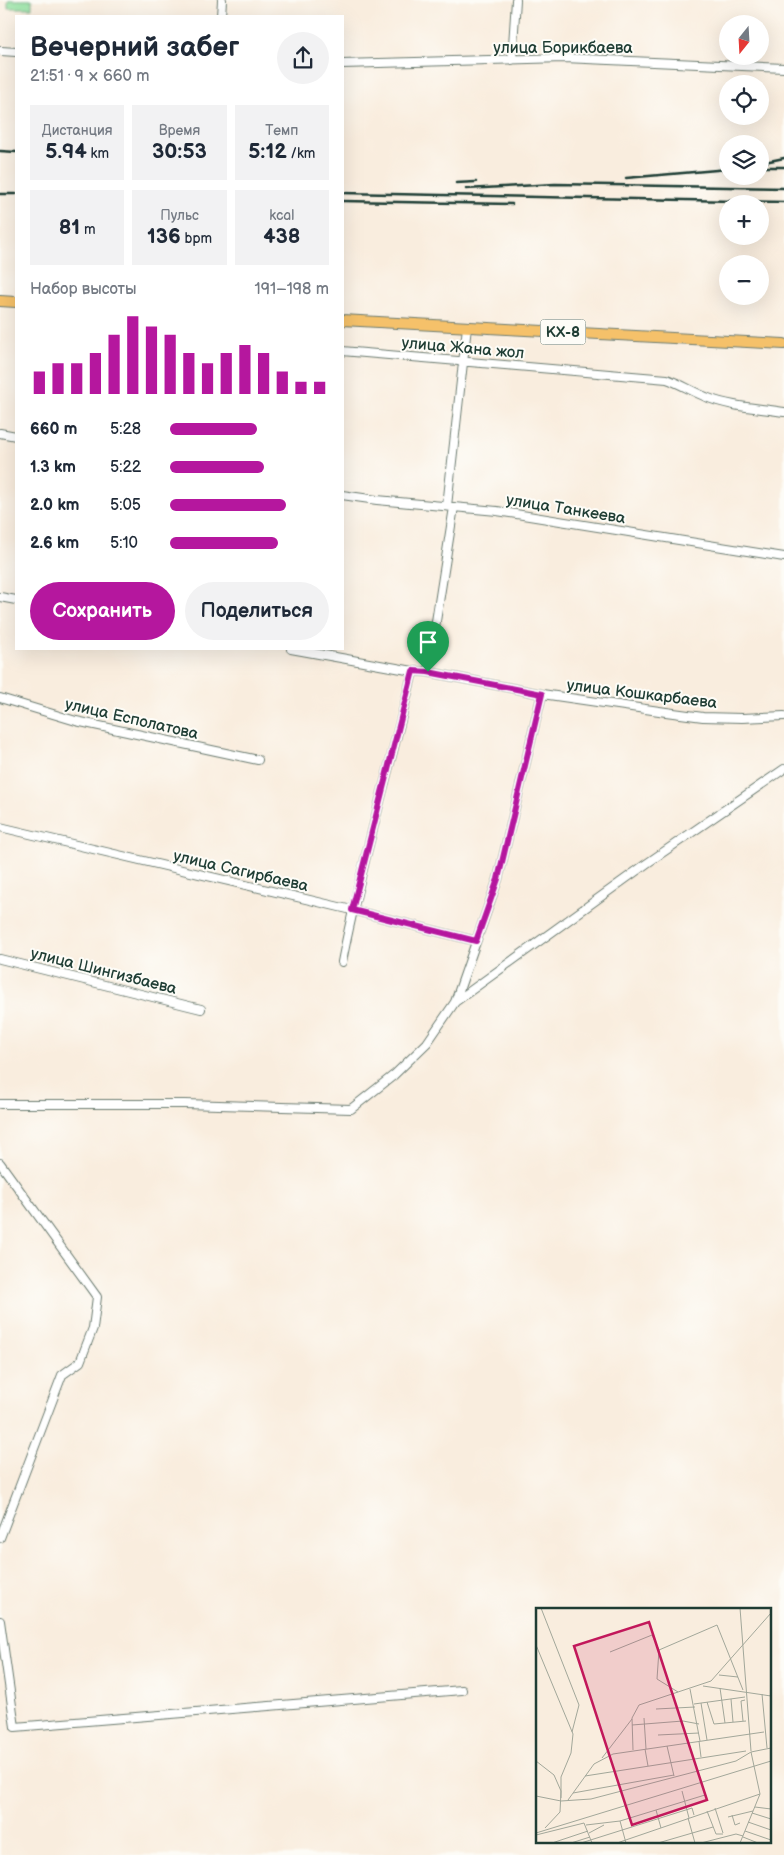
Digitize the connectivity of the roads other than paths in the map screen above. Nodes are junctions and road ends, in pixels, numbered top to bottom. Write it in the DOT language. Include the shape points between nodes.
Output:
graph roads {
  1 [pos="222,0"];
  2 [pos="516,0"];
  3 [pos="221,15"];
  4 [pos="1,51"];
  5 [pos="15,52"];
  6 [pos="512,60"];
  7 [pos="344,64"];
  8 [pos="784,68"];
  9 [pos="0,301"];
  10 [pos="15,302"];
  11 [pos="344,320"];
  12 [pos="467,327"];
  13 [pos="784,344"];
  14 [pos="344,351"];
  15 [pos="463,361"];
  16 [pos="784,412"];
  17 [pos="0,432"];
  18 [pos="15,436"];
  19 [pos="344,495"];
  20 [pos="450,507"];
  21 [pos="784,556"];
  22 [pos="0,597"];
  23 [pos="15,600"];
  24 [pos="297,650"];
  25 [pos="413,671"];
  26 [pos="428,672"];
  27 [pos="542,694"];
  28 [pos="0,698"];
  29 [pos="784,716"];
  30 [pos="258,760"];
  31 [pos="784,769"];
  32 [pos="0,827"];
  33 [pos="352,910"];
  34 [pos="476,941"];
  35 [pos="0,959"];
  36 [pos="342,962"];
  37 [pos="455,1002"];
  38 [pos="201,1009"];
  39 [pos="0,1104"];
  40 [pos="0,1164"];
  41 [pos="0,1538"];
  42 [pos="0,1621"];
  43 [pos="462,1690"];
  1 -- 3 [label="street"];
  2 -- 6 [label="street"];
  4 -- 5 [label="street"];
  6 -- 7 [label="street, улица Борикбаева"];
  6 -- 8 [label="street, улица Борикбаева" via="564,58"];
  9 -- 10 [label="main road"];
  11 -- 12 [label="main road, КХ-8"];
  12 -- 13 [label="main road, КХ-8"];
  12 -- 15 [label="street"];
  14 -- 15 [label="street, улица Жана жол"];
  15 -- 16 [label="street, улица Жана жол" via="667,378 719,401"];
  15 -- 20 [label="street"];
  17 -- 18 [label="street"];
  19 -- 20 [label="street, улица Танкеева"];
  20 -- 21 [label="street, улица Танкеева" via="497,511"];
  20 -- 26 [label="street"];
  22 -- 23 [label="street"];
  24 -- 25 [label="street, улица Кошкарбаева"];
  25 -- 26 [label="street, улица Кошкарбаева"];
  25 -- 33 [label="street"];
  26 -- 27 [label="street, улица Кошкарбаева"];
  27 -- 29 [label="street, улица Кошкарбаева" via="703,717"];
  27 -- 34 [label="street" via="498,879"];
  28 -- 30 [label="street, улица Есполатова" via="76,721"];
  31 -- 37 [label="street"];
  32 -- 33 [label="street, улица Сагирбаева"];
  33 -- 34 [label="street, улица Сагирбаева"];
  33 -- 36 [label="street"];
  34 -- 37 [label="street"];
  35 -- 38 [label="street, улица Шингизбаева"];
  37 -- 39 [label="street" via="427,1043 394,1075 351,1109 184,1104"];
  40 -- 41 [label="street" via="97,1297 93,1328 80,1362 62,1375"];
  42 -- 43 [label="street" via="16,1727"];
}
